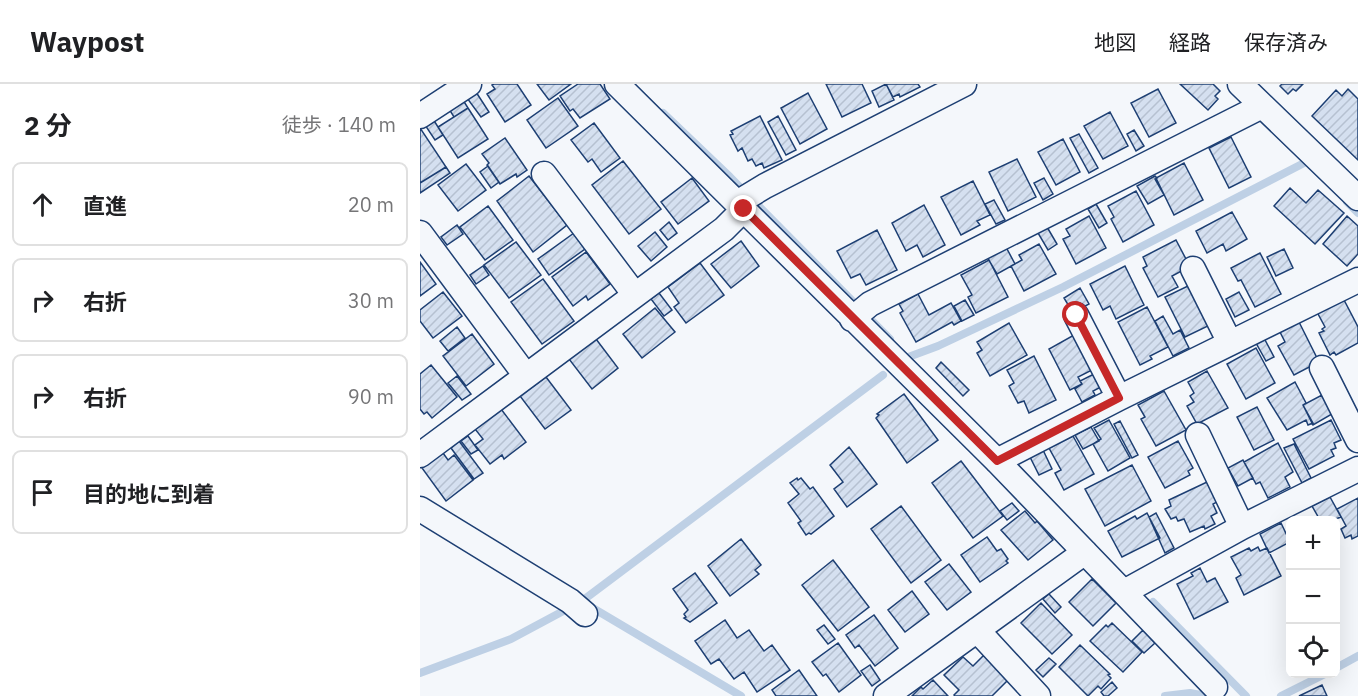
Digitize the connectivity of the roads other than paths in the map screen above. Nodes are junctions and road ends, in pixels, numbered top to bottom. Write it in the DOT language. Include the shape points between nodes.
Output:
graph roads {
  1 [pos="469,84"];
  2 [pos="617,84"];
  3 [pos="964,84"];
  4 [pos="1240,84"];
  5 [pos="1256,109"];
  6 [pos="420,116"];
  7 [pos="544,174"];
  8 [pos="1358,198"];
  9 [pos="745,201"];
  10 [pos="420,233"];
  11 [pos="1193,269"];
  12 [pos="1358,280"];
  13 [pos="635,295"];
  14 [pos="860,312"];
  15 [pos="1076,315"];
  16 [pos="1230,343"];
  17 [pos="1322,368"];
  18 [pos="526,376"];
  19 [pos="1119,398"];
  20 [pos="1198,435"];
  21 [pos="1358,440"];
  22 [pos="420,455"];
  23 [pos="997,461"];
  24 [pos="1358,469"];
  25 [pos="420,509"];
  26 [pos="1242,527"];
  27 [pos="1085,552"];
  28 [pos="1124,592"];
  29 [pos="578,608"];
  30 [pos="976,630"];
  31 [pos="1215,687"];
  32 [pos="886,696"];
  33 [pos="1038,696"];
  1 -- 6 [label="street"];
  2 -- 9 [label="street"];
  3 -- 9 [label="street"];
  4 -- 5 [label="street"];
  5 -- 8 [label="street"];
  5 -- 14 [label="street"];
  7 -- 13 [label="street"];
  9 -- 13 [label="street" via="724,229"];
  9 -- 14 [label="street"];
  10 -- 18 [label="street"];
  11 -- 16 [label="street"];
  12 -- 16 [label="street"];
  13 -- 18 [label="street"];
  14 -- 23 [label="street"];
  15 -- 19 [label="street"];
  16 -- 19 [label="street"];
  17 -- 21 [label="street"];
  18 -- 22 [label="street"];
  19 -- 23 [label="street"];
  20 -- 26 [label="street"];
  23 -- 27 [label="street"];
  24 -- 26 [label="street"];
  25 -- 29 [label="street"];
  26 -- 28 [label="street"];
  27 -- 28 [label="street"];
  27 -- 30 [label="street"];
  28 -- 31 [label="street"];
  30 -- 32 [label="street"];
  30 -- 33 [label="street"];
}
